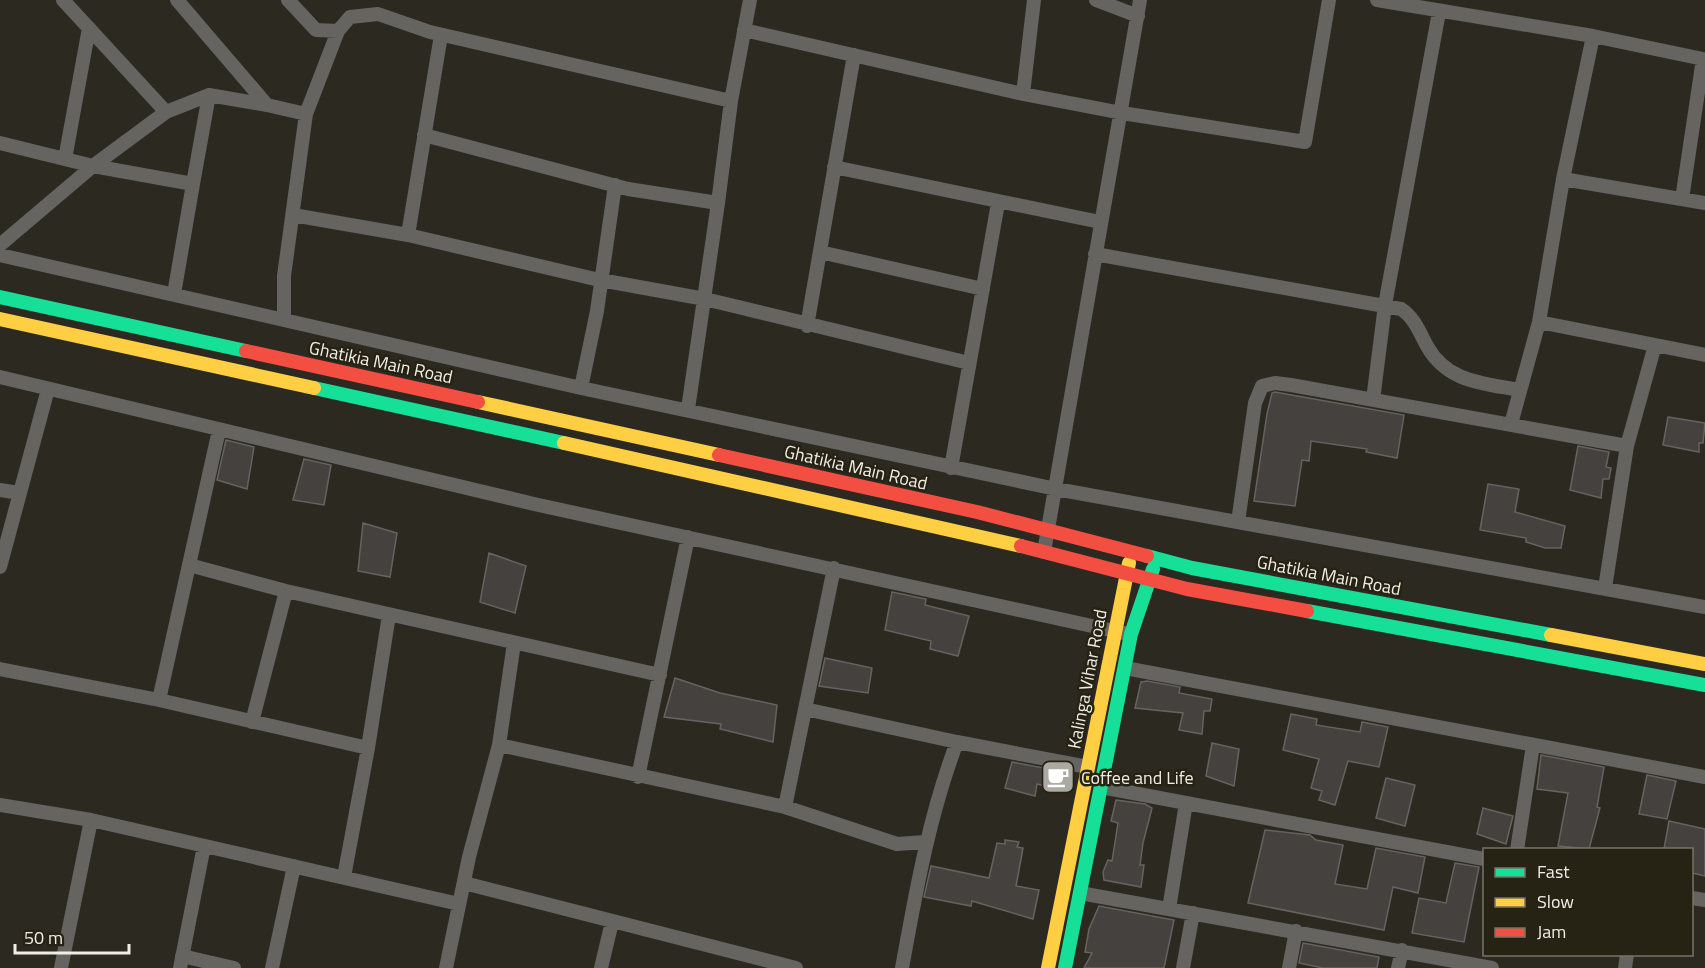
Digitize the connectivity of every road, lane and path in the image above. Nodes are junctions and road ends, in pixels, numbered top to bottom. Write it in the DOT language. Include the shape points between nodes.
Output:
graph roads {
  1 [pos="63,0"];
  2 [pos="177,0"];
  3 [pos="288,0"];
  4 [pos="750,0"];
  5 [pos="1034,0"];
  6 [pos="1096,0"];
  7 [pos="1140,0"];
  8 [pos="1329,0"];
  9 [pos="1377,0"];
  10 [pos="378,7"];
  11 [pos="1439,12"];
  12 [pos="1138,16"];
  13 [pos="89,28"];
  14 [pos="744,30"];
  15 [pos="338,31"];
  16 [pos="441,35"];
  17 [pos="1593,36"];
  18 [pos="1704,53"];
  19 [pos="854,55"];
  20 [pos="1023,94"];
  21 [pos="209,95"];
  22 [pos="731,101"];
  23 [pos="267,105"];
  24 [pos="166,112"];
  25 [pos="1122,113"];
  26 [pos="306,114"];
  27 [pos="424,135"];
  28 [pos="0,142"];
  29 [pos="65,159"];
  30 [pos="93,166"];
  31 [pos="834,167"];
  32 [pos="1563,179"];
  33 [pos="193,184"];
  34 [pos="615,185"];
  35 [pos="1682,199"];
  36 [pos="718,203"];
  37 [pos="998,203"];
  38 [pos="1705,203"];
  39 [pos="293,215"];
  40 [pos="1100,222"];
  41 [pos="408,235"];
  42 [pos="0,245"];
  43 [pos="820,252"];
  44 [pos="0,255"];
  45 [pos="1095,255"];
  46 [pos="600,279"];
  47 [pos="982,289"];
  48 [pos="174,294"];
  49 [pos="0,297"];
  50 [pos="705,299"];
  51 [pos="1385,305"];
  52 [pos="0,319"];
  53 [pos="284,319"];
  54 [pos="1539,322"];
  55 [pos="807,326"];
  56 [pos="1654,345"];
  57 [pos="1705,355"];
  58 [pos="969,363"];
  59 [pos="0,377"];
  60 [pos="581,388"];
  61 [pos="48,389"];
  62 [pos="1519,390"];
  63 [pos="1373,400"];
  64 [pos="688,410"];
  65 [pos="1511,424"];
  66 [pos="219,430"];
  67 [pos="1627,446"];
  68 [pos="951,468"];
  69 [pos="1056,489"];
  70 [pos="0,490"];
  71 [pos="19,494"];
  72 [pos="1238,522"];
  73 [pos="1048,531"];
  74 [pos="688,537"];
  75 [pos="1044,552"];
  76 [pos="1131,553"];
  77 [pos="1156,559"];
  78 [pos="189,565"];
  79 [pos="0,567"];
  80 [pos="834,568"];
  81 [pos="1127,574"];
  82 [pos="1151,580"];
  83 [pos="1605,588"];
  84 [pos="286,591"];
  85 [pos="1705,607"];
  86 [pos="389,615"];
  87 [pos="1115,631"];
  88 [pos="1131,634"];
  89 [pos="514,643"];
  90 [pos="1705,664"];
  91 [pos="1125,668"];
  92 [pos="0,669"];
  93 [pos="660,675"];
  94 [pos="1705,685"];
  95 [pos="159,700"];
  96 [pos="805,709"];
  97 [pos="252,722"];
  98 [pos="957,742"];
  99 [pos="499,745"];
  100 [pos="1533,745"];
  101 [pos="368,748"];
  102 [pos="1088,767"];
  103 [pos="638,777"];
  104 [pos="1705,777"];
  105 [pos="1101,787"];
  106 [pos="1186,803"];
  107 [pos="0,806"];
  108 [pos="785,807"];
  109 [pos="91,820"];
  110 [pos="925,842"];
  111 [pos="204,846"];
  112 [pos="1517,848"];
  113 [pos="1483,859"];
  114 [pos="294,866"];
  115 [pos="344,878"];
  116 [pos="464,883"];
  117 [pos="1080,893"];
  118 [pos="459,904"];
  119 [pos="1169,909"];
  120 [pos="1193,913"];
  121 [pos="612,922"];
  122 [pos="1296,931"];
  123 [pos="1402,950"];
  124 [pos="181,962"];
  125 [pos="754,963"];
  126 [pos="61,968"];
  127 [pos="234,968"];
  128 [pos="272,968"];
  129 [pos="446,968"];
  130 [pos="601,968"];
  131 [pos="796,968"];
  132 [pos="902,968"];
  133 [pos="1048,968"];
  134 [pos="1065,968"];
  135 [pos="1183,968"];
  136 [pos="1289,968"];
  137 [pos="1398,968"];
  138 [pos="1492,968"];
  1 -- 13 [label="street"];
  2 -- 23 [label="street"];
  3 -- 15 [label="street" via="316,30"];
  4 -- 14 [label="street"];
  5 -- 20 [label="street"];
  6 -- 12 [label="street"];
  7 -- 12 [label="street"];
  8 -- 25 [label="street" via="1305,142"];
  9 -- 11 [label="street"];
  10 -- 15 [label="street" via="350,17"];
  10 -- 16 [label="street"];
  11 -- 17 [label="street"];
  11 -- 51 [label="street"];
  12 -- 25 [label="street"];
  13 -- 24 [label="street"];
  13 -- 29 [label="street"];
  14 -- 19 [label="street"];
  14 -- 22 [label="street"];
  15 -- 26 [label="street"];
  16 -- 22 [label="street"];
  16 -- 27 [label="street"];
  17 -- 18 [label="street"];
  17 -- 32 [label="street"];
  18 -- 35 [label="street"];
  19 -- 20 [label="street"];
  19 -- 31 [label="street"];
  20 -- 25 [label="street"];
  21 -- 23 [label="street"];
  21 -- 24 [label="street"];
  21 -- 33 [label="street"];
  22 -- 36 [label="street"];
  23 -- 26 [label="street"];
  24 -- 30 [label="street"];
  25 -- 40 [label="street"];
  26 -- 39 [label="street"];
  27 -- 34 [label="street"];
  27 -- 41 [label="street"];
  28 -- 29 [label="street"];
  29 -- 30 [label="street"];
  30 -- 33 [label="street"];
  30 -- 42 [label="street"];
  31 -- 37 [label="street"];
  31 -- 43 [label="street"];
  32 -- 35 [label="street"];
  32 -- 54 [label="street"];
  33 -- 48 [label="street"];
  34 -- 36 [label="street"];
  34 -- 46 [label="street"];
  35 -- 38 [label="street"];
  36 -- 50 [label="street"];
  37 -- 40 [label="street"];
  37 -- 47 [label="street"];
  39 -- 41 [label="street"];
  39 -- 53 [label="street" via="284,276"];
  40 -- 45 [label="street"];
  41 -- 46 [label="street"];
  43 -- 47 [label="street"];
  43 -- 55 [label="street"];
  44 -- 48 [label="street"];
  45 -- 51 [label="street"];
  45 -- 69 [label="street"];
  46 -- 50 [label="street"];
  46 -- 60 [label="street"];
  47 -- 58 [label="street"];
  48 -- 53 [label="street"];
  49 -- 73 [label="street, Ghatikia Main Road" via="977,512"];
  50 -- 55 [label="street"];
  50 -- 64 [label="street"];
  51 -- 62 [label="street" via="1407,313 1435,359 1447,371 1469,381"];
  51 -- 63 [label="street"];
  52 -- 75 [label="street"];
  53 -- 60 [label="street"];
  54 -- 56 [label="street"];
  54 -- 62 [label="street"];
  55 -- 58 [label="street"];
  56 -- 57 [label="street"];
  56 -- 67 [label="street"];
  58 -- 68 [label="street"];
  59 -- 61 [label="street"];
  60 -- 64 [label="street"];
  61 -- 66 [label="street"];
  61 -- 71 [label="street"];
  62 -- 65 [label="street"];
  63 -- 65 [label="street"];
  63 -- 72 [label="street" via="1291,385 1262,386 1255,403"];
  64 -- 68 [label="street"];
  65 -- 67 [label="street"];
  66 -- 74 [label="street"];
  66 -- 78 [label="street"];
  67 -- 83 [label="street"];
  68 -- 69 [label="street"];
  69 -- 72 [label="street"];
  69 -- 73 [label="street"];
  70 -- 71 [label="street"];
  71 -- 79 [label="street"];
  72 -- 83 [label="street"];
  73 -- 75 [label="street"];
  73 -- 76 [label="street, Ghatikia Main Road"];
  74 -- 80 [label="street"];
  74 -- 93 [label="street"];
  75 -- 81 [label="street"];
  76 -- 77 [label="street, Ghatikia Main Road"];
  76 -- 81 [label="street, Kalinga Vihar Road"];
  77 -- 82 [label="street, Kalinga Vihar Road"];
  77 -- 90 [label="street, Ghatikia Main Road"];
  78 -- 84 [label="street"];
  78 -- 95 [label="street"];
  80 -- 87 [label="street"];
  80 -- 96 [label="street"];
  81 -- 82 [label="street"];
  81 -- 87 [label="street, Kalinga Vihar Road"];
  82 -- 88 [label="street, Kalinga Vihar Road"];
  82 -- 94 [label="street" via="1187,590"];
  83 -- 85 [label="street"];
  84 -- 86 [label="street"];
  84 -- 97 [label="street"];
  86 -- 89 [label="street"];
  86 -- 101 [label="street"];
  87 -- 88 [label="street"];
  87 -- 102 [label="street, Kalinga Vihar Road"];
  88 -- 91 [label="street, Kalinga Vihar Road"];
  89 -- 93 [label="street"];
  89 -- 99 [label="street"];
  91 -- 100 [label="street"];
  91 -- 105 [label="street, Kalinga Vihar Road"];
  92 -- 95 [label="street"];
  93 -- 103 [label="street"];
  95 -- 97 [label="street"];
  96 -- 98 [label="street"];
  96 -- 108 [label="street"];
  97 -- 101 [label="street"];
  98 -- 102 [label="street"];
  98 -- 110 [label="street"];
  99 -- 103 [label="street"];
  99 -- 116 [label="street"];
  100 -- 104 [label="street"];
  100 -- 112 [label="street"];
  101 -- 115 [label="street"];
  102 -- 133 [label="street, Kalinga Vihar Road"];
  103 -- 108 [label="street"];
  105 -- 106 [label="street"];
  105 -- 117 [label="street, Kalinga Vihar Road"];
  106 -- 113 [label="street"];
  106 -- 119 [label="street"];
  107 -- 109 [label="street"];
  108 -- 110 [label="street" via="897,844"];
  109 -- 111 [label="street"];
  109 -- 126 [label="street"];
  110 -- 132 [label="street"];
  111 -- 114 [label="street"];
  111 -- 124 [label="street"];
  114 -- 115 [label="street"];
  114 -- 128 [label="street"];
  115 -- 118 [label="street"];
  116 -- 118 [label="street"];
  116 -- 121 [label="street"];
  117 -- 119 [label="street"];
  117 -- 134 [label="street, Kalinga Vihar Road"];
  118 -- 129 [label="street"];
  119 -- 120 [label="street"];
  120 -- 122 [label="street"];
  120 -- 135 [label="street"];
  121 -- 125 [label="street"];
  121 -- 130 [label="street"];
  122 -- 123 [label="street"];
  122 -- 136 [label="street"];
  123 -- 137 [label="street"];
  123 -- 138 [label="street"];
  124 -- 127 [label="street"];
  125 -- 131 [label="street"];
}
